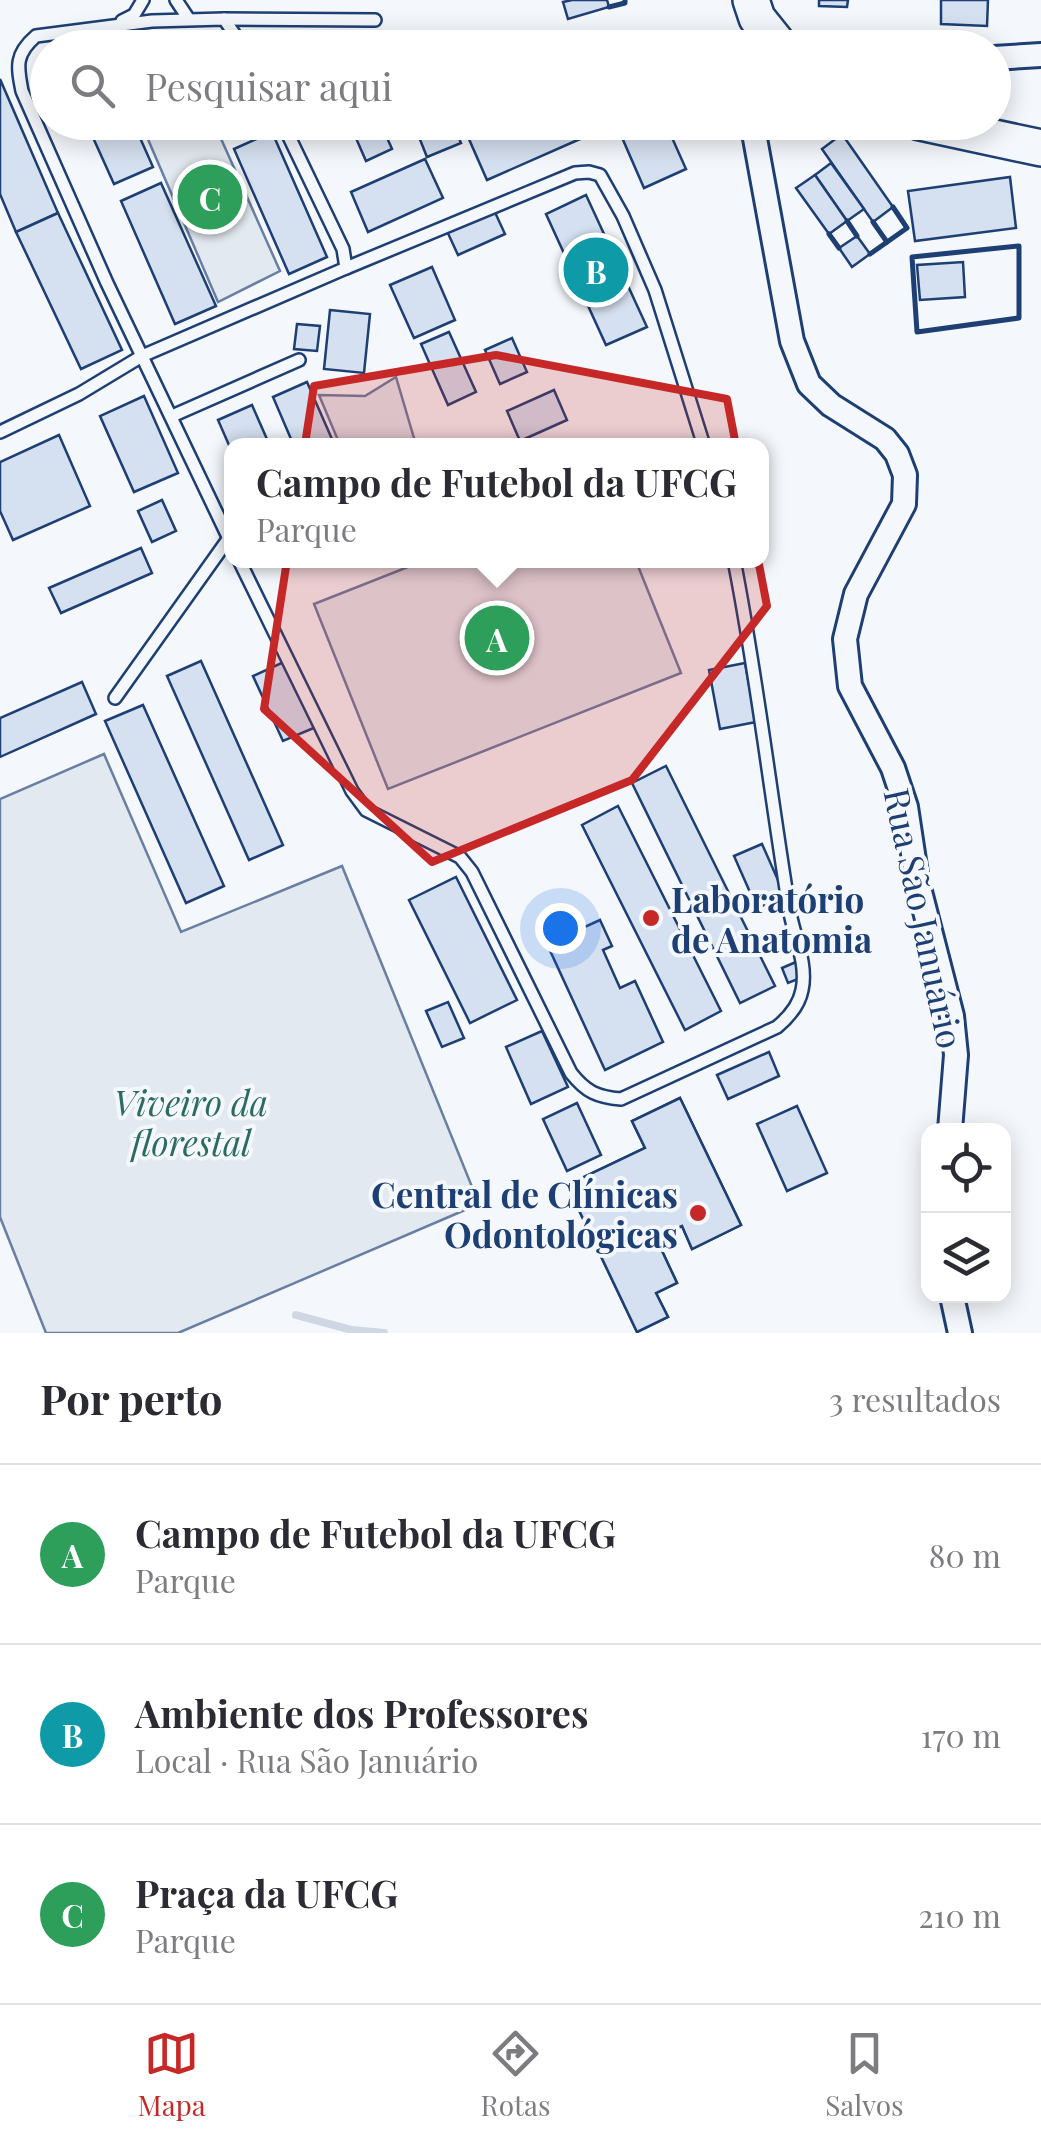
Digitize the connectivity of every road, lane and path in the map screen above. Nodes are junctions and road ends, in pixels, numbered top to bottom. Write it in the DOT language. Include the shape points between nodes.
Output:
graph roads {
  1 [pos="143,0"];
  2 [pos="176,0"];
  3 [pos="188,18"];
  4 [pos="224,19"];
  5 [pos="375,20"];
  6 [pos="115,25"];
  7 [pos="79,30"];
  8 [pos="232,30"];
  9 [pos="30,41"];
  10 [pos="1041,56"];
  11 [pos="1011,57"];
  12 [pos="30,109"];
  13 [pos="44,140"];
  14 [pos="290,140"];
  15 [pos="755,140"];
  16 [pos="1004,140"];
  17 [pos="1041,148"];
  18 [pos="346,268"];
  19 [pos="142,356"];
  20 [pos="299,360"];
  21 [pos="172,416"];
  22 [pos="0,432"];
  23 [pos="702,438"];
  24 [pos="224,529"];
  25 [pos="224,550"];
  26 [pos="244,568"];
  27 [pos="736,568"];
  28 [pos="114,698"];
  29 [pos="951,1123"];
  30 [pos="954,1303"];
  31 [pos="960,1333"];
  1 -- 6 [label="lane" via="134,16"];
  2 -- 3 [label="lane"];
  3 -- 4 [label="lane"];
  3 -- 6 [label="lane"];
  4 -- 5 [label="lane"];
  4 -- 8 [label="lane"];
  6 -- 7 [label="lane"];
  9 -- 12 [label="lane" via="16,65"];
  10 -- 11 [label="street"];
  13 -- 19 [label="lane"];
  14 -- 18 [label="lane"];
  15 -- 29 [label="street, Rua São Januário" via="788,326 809,384 885,439 905,475 904,504 856,594 846,638 850,686 906,807 952,1016"];
  16 -- 17 [label="main road"];
  18 -- 19 [label="lane"];
  18 -- 23 [label="lane" via="575,173 600,175 656,290"];
  19 -- 21 [label="lane"];
  19 -- 22 [label="lane"];
  20 -- 21 [label="lane"];
  21 -- 24 [label="lane"];
  25 -- 28 [label="lane"];
  26 -- 27 [label="lane" via="352,791 366,810 460,858 571,1073 584,1089 622,1099 777,1027 802,992"];
  30 -- 31 [label="street"];
}
